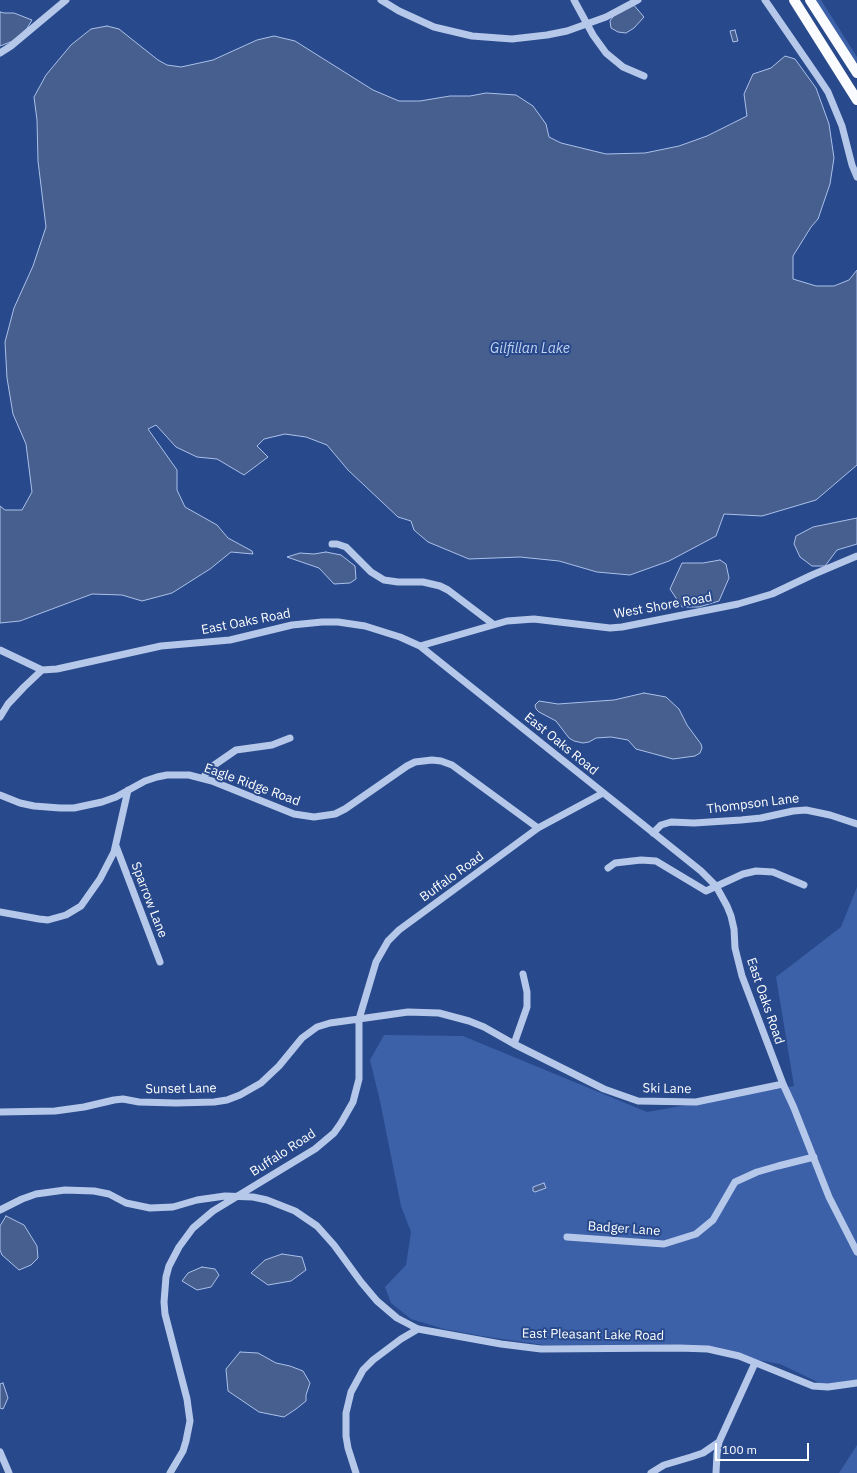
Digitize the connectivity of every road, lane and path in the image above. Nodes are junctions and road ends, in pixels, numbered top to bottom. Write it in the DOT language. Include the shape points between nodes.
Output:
graph roads {
  1 [pos="66,0"];
  2 [pos="382,0"];
  3 [pos="574,0"];
  4 [pos="638,0"];
  5 [pos="765,0"];
  6 [pos="794,0"];
  7 [pos="810,0"];
  8 [pos="588,24"];
  9 [pos="0,53"];
  10 [pos="857,73"];
  11 [pos="644,76"];
  12 [pos="857,100"];
  13 [pos="857,177"];
  14 [pos="332,544"];
  15 [pos="857,556"];
  16 [pos="493,624"];
  17 [pos="420,646"];
  18 [pos="0,650"];
  19 [pos="42,670"];
  20 [pos="0,716"];
  21 [pos="290,738"];
  22 [pos="203,778"];
  23 [pos="128,790"];
  24 [pos="603,793"];
  25 [pos="0,794"];
  26 [pos="857,824"];
  27 [pos="538,828"];
  28 [pos="653,833"];
  29 [pos="116,846"];
  30 [pos="608,868"];
  31 [pos="804,885"];
  32 [pos="716,886"];
  33 [pos="0,912"];
  34 [pos="160,962"];
  35 [pos="523,974"];
  36 [pos="359,1019"];
  37 [pos="514,1044"];
  38 [pos="783,1084"];
  39 [pos="0,1112"];
  40 [pos="814,1157"];
  41 [pos="237,1196"];
  42 [pos="0,1210"];
  43 [pos="567,1237"];
  44 [pos="857,1237"];
  45 [pos="856,1250"];
  46 [pos="418,1329"];
  47 [pos="755,1363"];
  48 [pos="857,1384"];
  49 [pos="720,1442"];
  50 [pos="0,1452"];
  51 [pos="9,1473"];
  52 [pos="170,1473"];
  53 [pos="356,1473"];
  54 [pos="651,1473"];
  55 [pos="716,1473"];
  1 -- 9 [label="street"];
  2 -- 8 [label="street" via="434,27 472,36 528,38 567,31"];
  3 -- 8 [label="street"];
  4 -- 8 [label="street"];
  5 -- 13 [label="street" via="828,92 842,126"];
  6 -- 12 [label="main road"];
  7 -- 10 [label="main road"];
  8 -- 11 [label="street" via="606,53 624,67"];
  14 -- 16 [label="street" via="346,547 371,572 384,580 423,582 440,586"];
  15 -- 16 [label="street, West Shore Road" via="751,601 622,627 598,627 534,619"];
  16 -- 17 [label="street, West Shore Road"];
  17 -- 19 [label="street, East Oaks Road" via="365,626 338,622 307,623 230,640 161,646 72,667"];
  17 -- 24 [label="street, East Oaks Road"];
  18 -- 19 [label="street"];
  19 -- 20 [label="street" via="8,704"];
  21 -- 22 [label="street" via="272,745 236,750 210,768"];
  22 -- 23 [label="street, Eagle Ridge Road" via="167,775 145,781"];
  22 -- 27 [label="street, Eagle Ridge Road" via="294,814 314,817 345,810 411,764 424,760 441,761 452,765"];
  23 -- 25 [label="street, Eagle Ridge Road" via="102,802 74,808 34,806"];
  23 -- 29 [label="street"];
  24 -- 27 [label="street, Buffalo Road"];
  24 -- 28 [label="street, East Oaks Road"];
  26 -- 28 [label="street, Thompson Lane" via="818,812 793,811 741,820 671,822 662,825"];
  27 -- 36 [label="street, Buffalo Road" via="399,930 388,941 376,962"];
  28 -- 32 [label="street, East Oaks Road"];
  29 -- 33 [label="street" via="100,879 87,899 74,911 48,920"];
  29 -- 34 [label="street, Sparrow Lane"];
  30 -- 32 [label="street" via="615,863 648,860 663,865 706,891"];
  31 -- 32 [label="street" via="774,872 756,871"];
  32 -- 38 [label="street, East Oaks Road" via="731,916 742,976"];
  35 -- 37 [label="street" via="527,1008"];
  36 -- 37 [label="street, Ski Lane" via="408,1012 439,1013 477,1024"];
  36 -- 39 [label="street, Sunset Lane" via="330,1023 313,1030 302,1038 261,1083 226,1100 176,1103 119,1100 55,1111"];
  36 -- 41 [label="street, Buffalo Road" via="359,1079 353,1102 341,1123 325,1141"];
  37 -- 38 [label="street, Ski Lane" via="604,1088 638,1101 696,1102"];
  38 -- 40 [label="street, East Oaks Road"];
  40 -- 43 [label="street, Badger Lane" via="771,1168 735,1182 713,1220 696,1234 664,1244"];
  40 -- 45 [label="street, East Oaks Road" via="829,1197"];
  41 -- 42 [label="street, East Pleasant Lake Road" via="210,1197 172,1207 150,1208 126,1203 109,1194 65,1190 36,1194"];
  41 -- 46 [label="street, East Pleasant Lake Road" via="267,1200 306,1217 326,1235 377,1301 397,1318"];
  41 -- 52 [label="street, Buffalo Road" via="213,1211 194,1228 174,1256 166,1277 165,1314 190,1421 185,1446"];
  44 -- 45 [label="street"];
  46 -- 47 [label="street, East Pleasant Lake Road" via="541,1349 708,1349 739,1356"];
  46 -- 53 [label="street" via="401,1339 363,1370 352,1392 346,1413 346,1436"];
  47 -- 48 [label="street, East Pleasant Lake Road" via="813,1386"];
  47 -- 49 [label="street"];
  49 -- 54 [label="street" via="703,1453 664,1464"];
  49 -- 55 [label="street"];
  50 -- 51 [label="street"];
}
